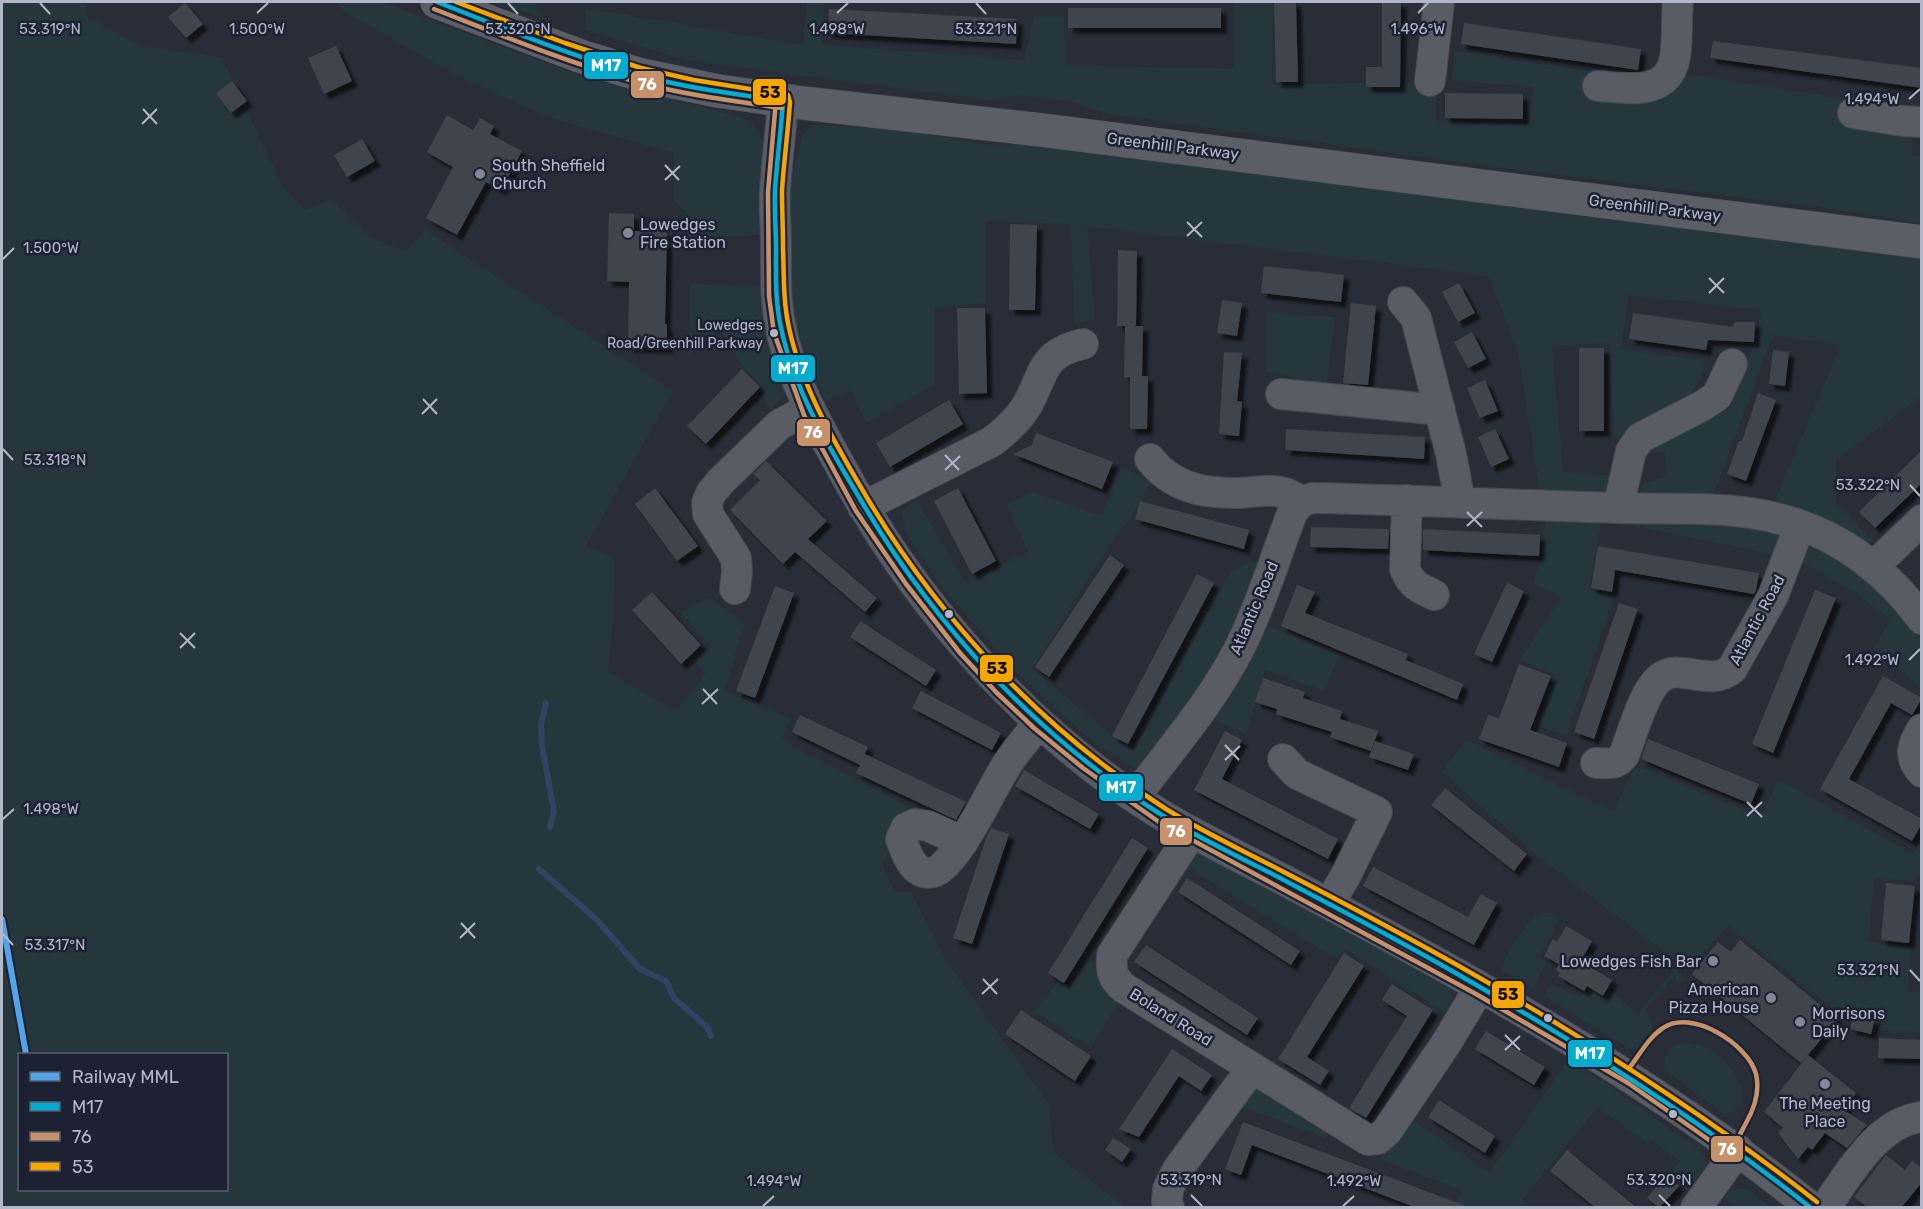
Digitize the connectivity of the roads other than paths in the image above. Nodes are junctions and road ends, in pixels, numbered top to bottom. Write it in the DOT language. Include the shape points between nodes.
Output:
graph roads {
  1 [pos="437,2"];
  2 [pos="1439,2"];
  3 [pos="1678,2"];
  4 [pos="1430,81"];
  5 [pos="1598,86"];
  6 [pos="783,100"];
  7 [pos="1853,113"];
  8 [pos="1922,122"];
  9 [pos="1922,242"];
  10 [pos="1403,302"];
  11 [pos="1083,344"];
  12 [pos="1732,364"];
  13 [pos="1281,394"];
  14 [pos="1440,410"];
  15 [pos="811,412"];
  16 [pos="1150,459"];
  17 [pos="1407,500"];
  18 [pos="1301,502"];
  19 [pos="1460,502"];
  20 [pos="862,507"];
  21 [pos="1618,508"];
  22 [pos="1922,520"];
  23 [pos="1800,525"];
  24 [pos="1873,567"];
  25 [pos="735,589"];
  26 [pos="1434,595"];
  27 [pos="1922,619"];
  28 [pos="1039,722"];
  29 [pos="1922,729"];
  30 [pos="1283,759"];
  31 [pos="1596,763"];
  32 [pos="1922,772"];
  33 [pos="1136,797"];
  34 [pos="1191,832"];
  35 [pos="963,842"];
  36 [pos="1329,904"];
  37 [pos="1480,987"];
  38 [pos="1252,1068"];
  39 [pos="1922,1117"];
  40 [pos="1738,1150"];
  41 [pos="1169,1208"];
  42 [pos="1696,1208"];
  43 [pos="1812,1208"];
  44 [pos="1825,1208"];
  1 -- 6 [label="main road, Greenhill Parkway" via="544,44 641,75"];
  2 -- 4 [label="street"];
  3 -- 5 [label="street" via="1675,58 1669,75 1648,87"];
  6 -- 9 [label="main road, Greenhill Parkway"];
  6 -- 15 [label="street" via="775,192 776,296 781,332"];
  7 -- 8 [label="street"];
  10 -- 14 [label="street" via="1416,318"];
  11 -- 20 [label="street" via="1066,348 1045,366 1026,407 993,441"];
  12 -- 21 [label="street" via="1717,396 1640,438 1631,451"];
  13 -- 14 [label="street"];
  14 -- 19 [label="street"];
  15 -- 20 [label="street"];
  15 -- 25 [label="street" via="779,425 711,493 708,514 736,558"];
  16 -- 18 [label="street" via="1158,470 1192,488 1232,493 1283,490"];
  17 -- 18 [label="street" via="1312,498"];
  17 -- 19 [label="street"];
  17 -- 26 [label="street" via="1405,569 1409,579"];
  18 -- 33 [label="street, Atlantic Road" via="1293,510 1238,651"];
  19 -- 21 [label="street"];
  20 -- 28 [label="street" via="912,580 966,648"];
  21 -- 23 [label="street" via="1741,511"];
  22 -- 24 [label="street"];
  23 -- 24 [label="street" via="1851,550"];
  23 -- 31 [label="street, Atlantic Road" via="1773,596 1732,669 1715,677 1672,673 1662,676 1653,685 1618,762"];
  24 -- 27 [label="street"];
  28 -- 33 [label="street"];
  28 -- 35 [label="street" via="1008,761"];
  29 -- 32 [label="street" via="1913,744 1912,755"];
  30 -- 36 [label="street" via="1297,774 1386,817"];
  33 -- 34 [label="street"];
  34 -- 36 [label="street"];
  34 -- 38 [label="street, Boland Road" via="1112,956 1114,980"];
  36 -- 37 [label="street"];
  37 -- 38 [label="street, Boland Road" via="1447,1042 1378,1139 1368,1140"];
  37 -- 40 [label="street" via="1632,1077"];
  38 -- 41 [label="street" via="1178,1169 1168,1189"];
  39 -- 44 [label="street" via="1884,1132"];
  40 -- 42 [label="street"];
  40 -- 43 [label="street"];
}
